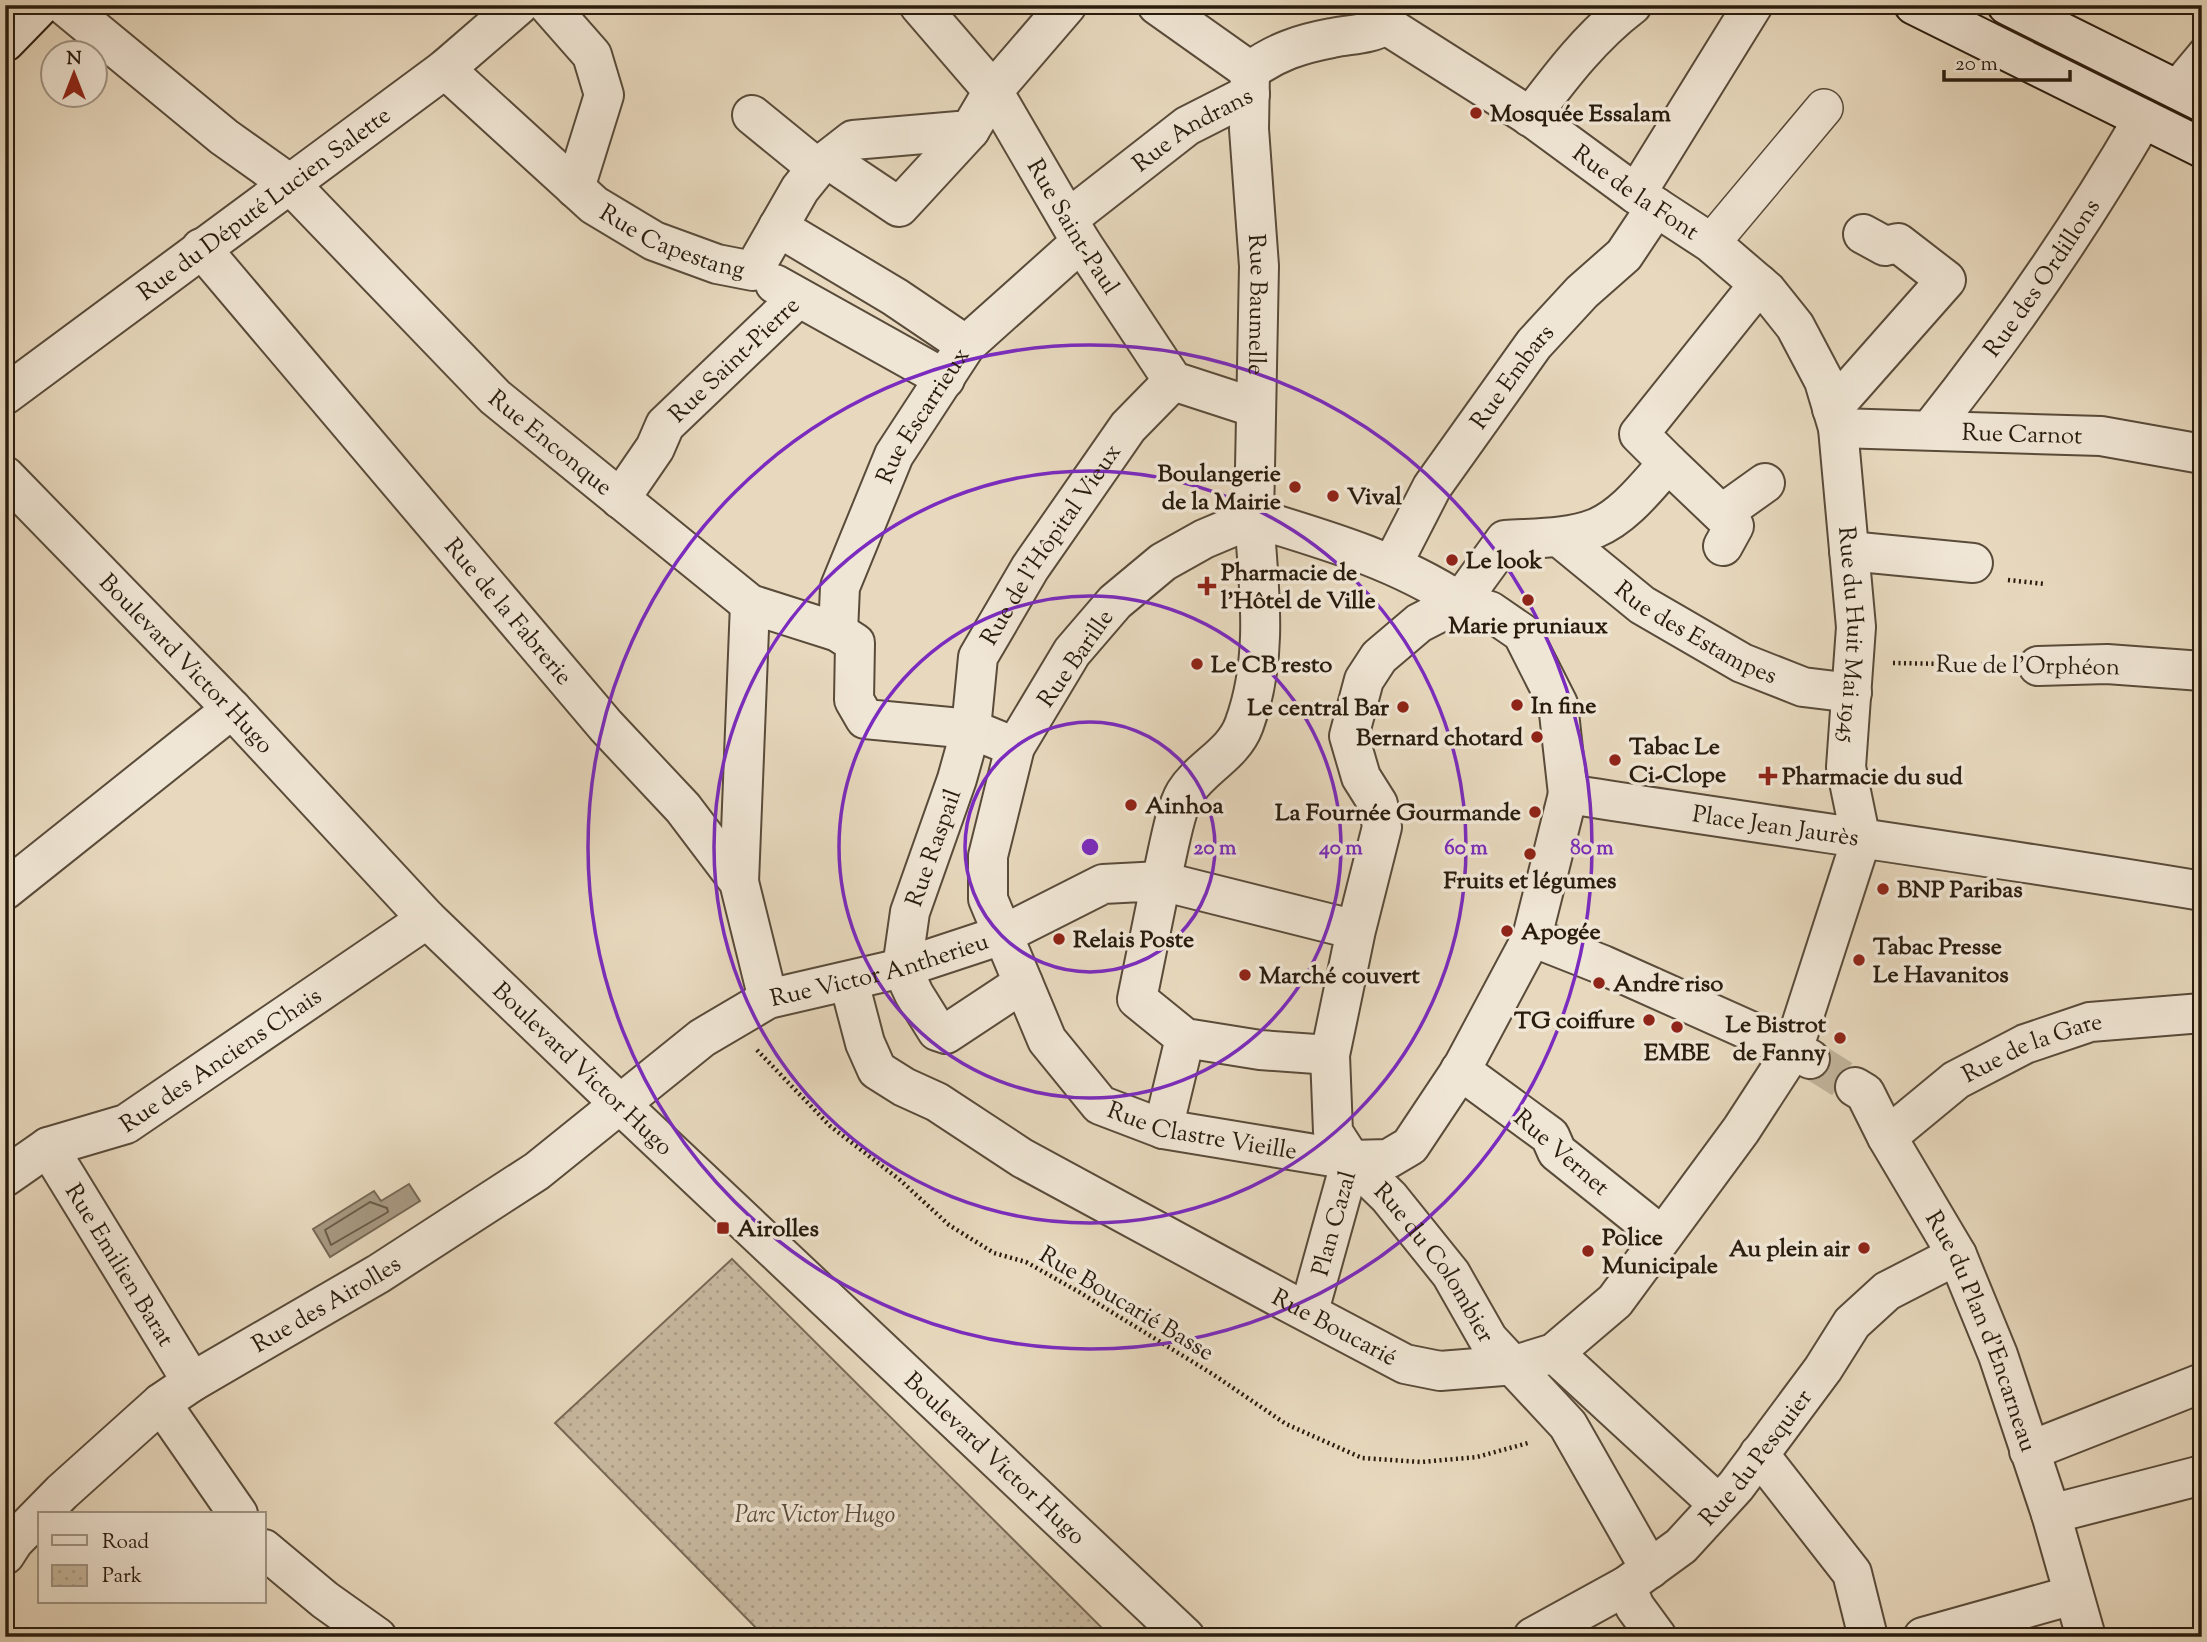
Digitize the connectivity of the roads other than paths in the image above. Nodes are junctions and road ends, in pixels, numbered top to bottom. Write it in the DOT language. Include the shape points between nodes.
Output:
graph roads {
  1 [pos="41,5"];
  2 [pos="64,5"];
  3 [pos="519,5"];
  4 [pos="548,5"];
  5 [pos="919,5"];
  6 [pos="1067,5"];
  7 [pos="1157,5"];
  8 [pos="1632,5"];
  9 [pos="1753,5"];
  10 [pos="1914,5"];
  11 [pos="2007,5"];
  12 [pos="1383,15"];
  13 [pos="5,42"];
  14 [pos="2202,50"];
  15 [pos="444,69"];
  16 [pos="1250,83"];
  17 [pos="993,91"];
  18 [pos="2187,94"];
  19 [pos="1824,108"];
  20 [pos="752,115"];
  21 [pos="1530,117"];
  22 [pos="2143,120"];
  23 [pos="970,130"];
  24 [pos="2202,148"];
  25 [pos="823,164"];
  26 [pos="290,184"];
  27 [pos="575,188"];
  28 [pos="1646,200"];
  29 [pos="778,227"];
  30 [pos="1074,231"];
  31 [pos="1863,234"];
  32 [pos="1712,243"];
  33 [pos="201,248"];
  34 [pos="753,271"];
  35 [pos="1759,284"];
  36 [pos="798,298"];
  37 [pos="966,345"];
  38 [pos="944,379"];
  39 [pos="1173,381"];
  40 [pos="5,395"];
  41 [pos="1256,408"];
  42 [pos="1835,418"];
  43 [pos="1930,430"];
  44 [pos="2202,454"];
  45 [pos="1668,463"];
  46 [pos="5,476"];
  47 [pos="1765,483"];
  48 [pos="620,499"];
  49 [pos="1254,518"];
  50 [pos="1559,537"];
  51 [pos="1849,551"];
  52 [pos="1973,563"];
  53 [pos="1392,565"];
  54 [pos="1460,602"];
  55 [pos="750,604"];
  56 [pos="847,637"];
  57 [pos="2038,666"];
  58 [pos="2202,671"];
  59 [pos="1853,678"];
  60 [pos="232,709"];
  61 [pos="971,729"];
  62 [pos="1015,747"];
  63 [pos="1568,794"];
  64 [pos="1861,840"];
  65 [pos="1161,881"];
  66 [pos="739,882"];
  67 [pos="5,890"];
  68 [pos="2202,891"];
  69 [pos="427,919"];
  70 [pos="1356,930"];
  71 [pos="1002,935"];
  72 [pos="1532,937"];
  73 [pos="902,968"];
  74 [pos="849,982"];
  75 [pos="1023,983"];
  76 [pos="768,999"];
  77 [pos="2202,1013"];
  78 [pos="1185,1038"];
  79 [pos="1802,1054"];
  80 [pos="1330,1055"];
  81 [pos="1460,1070"];
  82 [pos="1855,1087"];
  83 [pos="621,1105"];
  84 [pos="1163,1129"];
  85 [pos="1887,1137"];
  86 [pos="48,1147"];
  87 [pos="1351,1160"];
  88 [pos="5,1177"];
  89 [pos="1662,1236"];
  90 [pos="1957,1255"];
  91 [pos="1309,1311"];
  92 [pos="1554,1353"];
  93 [pos="1515,1365"];
  94 [pos="192,1382"];
  95 [pos="2202,1383"];
  96 [pos="161,1404"];
  97 [pos="2029,1451"];
  98 [pos="1759,1454"];
  99 [pos="2202,1475"];
  100 [pos="1718,1504"];
  101 [pos="42,1512"];
  102 [pos="237,1512"];
  103 [pos="2050,1514"];
  104 [pos="38,1516"];
  105 [pos="266,1551"];
  106 [pos="5,1555"];
  107 [pos="1638,1577"];
  108 [pos="2073,1595"];
  109 [pos="377,1637"];
  110 [pos="1185,1637"];
  111 [pos="1533,1637"];
  112 [pos="1657,1637"];
  113 [pos="1868,1637"];
  114 [pos="1923,1637"];
  115 [pos="2086,1637"];
  1 -- 13 [label="street"];
  2 -- 26 [label="street, Rue Enconque" via="224,137"];
  3 -- 15 [label="street, Rue du Député Lucien Salette"];
  4 -- 27 [label="street" via="592,55 604,95"];
  5 -- 17 [label="street, Rue Saint-Paul"];
  6 -- 17 [label="street"];
  7 -- 16 [label="street"];
  8 -- 21 [label="street" via="1591,42"];
  9 -- 28 [label="street, Rue Embars"];
  10 -- 22 [label="street"];
  11 -- 18 [label="street"];
  12 -- 16 [label="street, Rue Andrans" via="1373,32 1275,53"];
  12 -- 21 [label="street, Rue de la Font"];
  14 -- 18 [label="lane"];
  15 -- 26 [label="street, Rue du Député Lucien Salette"];
  15 -- 27 [label="street, Rue Capestang"];
  16 -- 30 [label="street, Rue Andrans" via="1187,126"];
  16 -- 41 [label="street, Rue Baumelle" via="1259,267"];
  17 -- 23 [label="street"];
  17 -- 30 [label="street, Rue Saint-Paul"];
  19 -- 32 [label="street"];
  20 -- 25 [label="street"];
  21 -- 28 [label="street, Rue de la Font"];
  22 -- 24 [label="street"];
  22 -- 43 [label="street, Rue des Ordillons" via="2062,253"];
  23 -- 25 [label="street, Rue Capestang" via="853,140"];
  23 -- 25 [label="street" via="899,206"];
  25 -- 29 [label="street, Rue Capestang" via="800,189"];
  26 -- 33 [label="street, Rue du Député Lucien Salette"];
  26 -- 48 [label="street, Rue Enconque" via="495,397"];
  27 -- 34 [label="street, Rue Capestang" via="594,205 654,241 717,264"];
  28 -- 32 [label="street, Rue de la Font"];
  28 -- 53 [label="street, Rue Embars" via="1624,255 1581,292 1534,344 1432,487"];
  29 -- 34 [label="street, Rue Capestang"];
  29 -- 37 [label="street"];
  30 -- 37 [label="street, Rue Escarrieux"];
  30 -- 39 [label="street, Rue Saint-Paul"];
  31 -- 42 [label="street" via="1885,246 1898,243 1946,280"];
  32 -- 35 [label="street, Rue de la Font"];
  33 -- 40 [label="street, Rue du Député Lucien Salette"];
  33 -- 66 [label="street, Rue de la Fabrerie" via="606,726 683,808"];
  34 -- 36 [label="street, Rue Saint-Pierre"];
  35 -- 42 [label="street, Rue de la Font" via="1795,326 1824,382"];
  35 -- 45 [label="street" via="1639,434"];
  36 -- 38 [label="street"];
  36 -- 48 [label="street, Rue Saint-Pierre" via="665,425"];
  37 -- 38 [label="street, Rue Escarrieux"];
  38 -- 56 [label="street, Rue Escarrieux" via="894,455 840,587"];
  39 -- 41 [label="street"];
  39 -- 61 [label="street, Rue de l'Hôpital Vieux" via="1128,427 1030,568 978,657"];
  41 -- 49 [label="street, Rue Baumelle"];
  42 -- 43 [label="street, Rue Carnot"];
  42 -- 51 [label="street, Rue du Huit Mai 1945"];
  43 -- 44 [label="street, Rue Carnot" via="2101,436"];
  45 -- 47 [label="street" via="1723,529"];
  45 -- 50 [label="street" via="1627,507 1597,528"];
  46 -- 60 [label="street, Boulevard Victor Hugo"];
  48 -- 55 [label="street, Rue Enconque"];
  49 -- 53 [label="street" via="1362,551"];
  49 -- 62 [label="street, Rue Barille" via="1163,562 1115,601 1072,652"];
  49 -- 65 [label="street, Rue Baumelle" via="1261,660 1244,727 1226,753 1200,774 1184,795"];
  50 -- 54 [label="street" via="1505,540"];
  50 -- 59 [label="street, Rue des Estampes" via="1642,605 1742,663 1803,687"];
  51 -- 52 [label="street"];
  51 -- 59 [label="street, Rue du Huit Mai 1945" via="1856,627"];
  53 -- 54 [label="street"];
  54 -- 63 [label="street" via="1490,611 1522,633 1558,704"];
  54 -- 70 [label="street, Plan Cazal" via="1419,623 1379,657 1364,680 1349,736 1361,777 1378,804 1382,827"];
  55 -- 56 [label="street, Rue Enconque"];
  55 -- 66 [label="street"];
  56 -- 61 [label="street, Rue Escarrieux" via="854,701 865,719"];
  57 -- 58 [label="street, Rue de l'Orphéon" via="2107,664"];
  59 -- 64 [label="street, Rue du Huit Mai 1945" via="1846,767"];
  60 -- 67 [label="street"];
  60 -- 69 [label="street, Boulevard Victor Hugo"];
  61 -- 62 [label="street"];
  61 -- 73 [label="street, Rue Raspail" via="910,912"];
  62 -- 71 [label="street, Rue Clastre Vieille" via="988,856 988,899"];
  63 -- 64 [label="street, Place Jean Jaurès"];
  63 -- 72 [label="street"];
  64 -- 68 [label="street"];
  64 -- 79 [label="street, Place Jean Jaurès"];
  65 -- 70 [label="street, Rue Victor Antherieu"];
  65 -- 71 [label="street, Rue Victor Antherieu" via="1103,884"];
  65 -- 78 [label="street, Rue Baumelle" via="1137,999"];
  66 -- 76 [label="street, Rue de la Fabrerie"];
  69 -- 83 [label="street, Boulevard Victor Hugo"];
  69 -- 86 [label="street, Rue des Anciens Chais" via="126,1124"];
  70 -- 80 [label="street, Plan Cazal"];
  71 -- 73 [label="street, Rue Victor Antherieu"];
  71 -- 75 [label="street, Rue Clastre Vieille"];
  72 -- 79 [label="street"];
  72 -- 81 [label="street, Rue Clastre Vieille"];
  73 -- 74 [label="street, Rue Victor Antherieu"];
  73 -- 75 [label="street" via="937,1031 946,1034"];
  74 -- 76 [label="street, Rue Victor Antherieu"];
  74 -- 91 [label="street, Rue Boucarié" via="877,1070 937,1102 1022,1158"];
  75 -- 84 [label="street, Rue Clastre Vieille" via="1046,1040 1100,1105"];
  76 -- 83 [label="street, Rue Victor Antherieu" via="702,1038"];
  77 -- 85 [label="street, Rue de la Gare" via="2090,1022 2025,1044 1956,1080"];
  78 -- 80 [label="street"];
  78 -- 84 [label="street"];
  79 -- 89 [label="street, Rue Boucarié"];
  80 -- 87 [label="street, Plan Cazal" via="1333,1132"];
  81 -- 87 [label="street, Rue Clastre Vieille" via="1410,1146 1388,1159"];
  81 -- 89 [label="street, Rue Vernet" via="1550,1136 1557,1152"];
  82 -- 85 [label="street, Rue du Plan d'Encarneau" via="1865,1093"];
  83 -- 94 [label="street, Rue des Airolles" via="514,1186 377,1274"];
  83 -- 110 [label="street, Boulevard Victor Hugo"];
  84 -- 87 [label="street, Rue Clastre Vieille"];
  85 -- 90 [label="street, Rue du Plan d'Encarneau"];
  86 -- 88 [label="street, Rue des Anciens Chais"];
  86 -- 94 [label="street, Rue Emilien Barat"];
  87 -- 91 [label="street, Plan Cazal"];
  87 -- 93 [label="street, Rue du Colombier" via="1389,1196 1451,1274 1488,1339"];
  89 -- 92 [label="street, Rue Boucarié" via="1615,1301"];
  90 -- 97 [label="street, Rue du Plan d'Encarneau" via="1998,1355"];
  90 -- 98 [label="street, Rue du Pesquier" via="1887,1291 1852,1323"];
  91 -- 93 [label="street, Rue Boucarié" via="1405,1364 1440,1371"];
  92 -- 93 [label="street, Rue Boucarié"];
  92 -- 100 [label="street"];
  93 -- 107 [label="street, Rue du Colombier" via="1568,1425"];
  94 -- 96 [label="street, Rue des Airolles"];
  95 -- 97 [label="street"];
  96 -- 101 [label="street, Rue des Airolles"];
  96 -- 102 [label="street"];
  97 -- 103 [label="street, Rue du Plan d'Encarneau"];
  98 -- 100 [label="street, Rue du Pesquier"];
  98 -- 113 [label="street" via="1852,1573"];
  99 -- 103 [label="street"];
  100 -- 107 [label="street, Rue du Pesquier" via="1681,1546"];
  103 -- 108 [label="street, Rue du Plan d'Encarneau"];
  104 -- 106 [label="street, Rue des Airolles"];
  105 -- 109 [label="street"];
  107 -- 111 [label="street, Rue du Pesquier"];
  107 -- 112 [label="street, Rue du Colombier" via="1635,1607"];
  108 -- 114 [label="street"];
  108 -- 115 [label="street, Rue du Plan d'Encarneau"];
}
